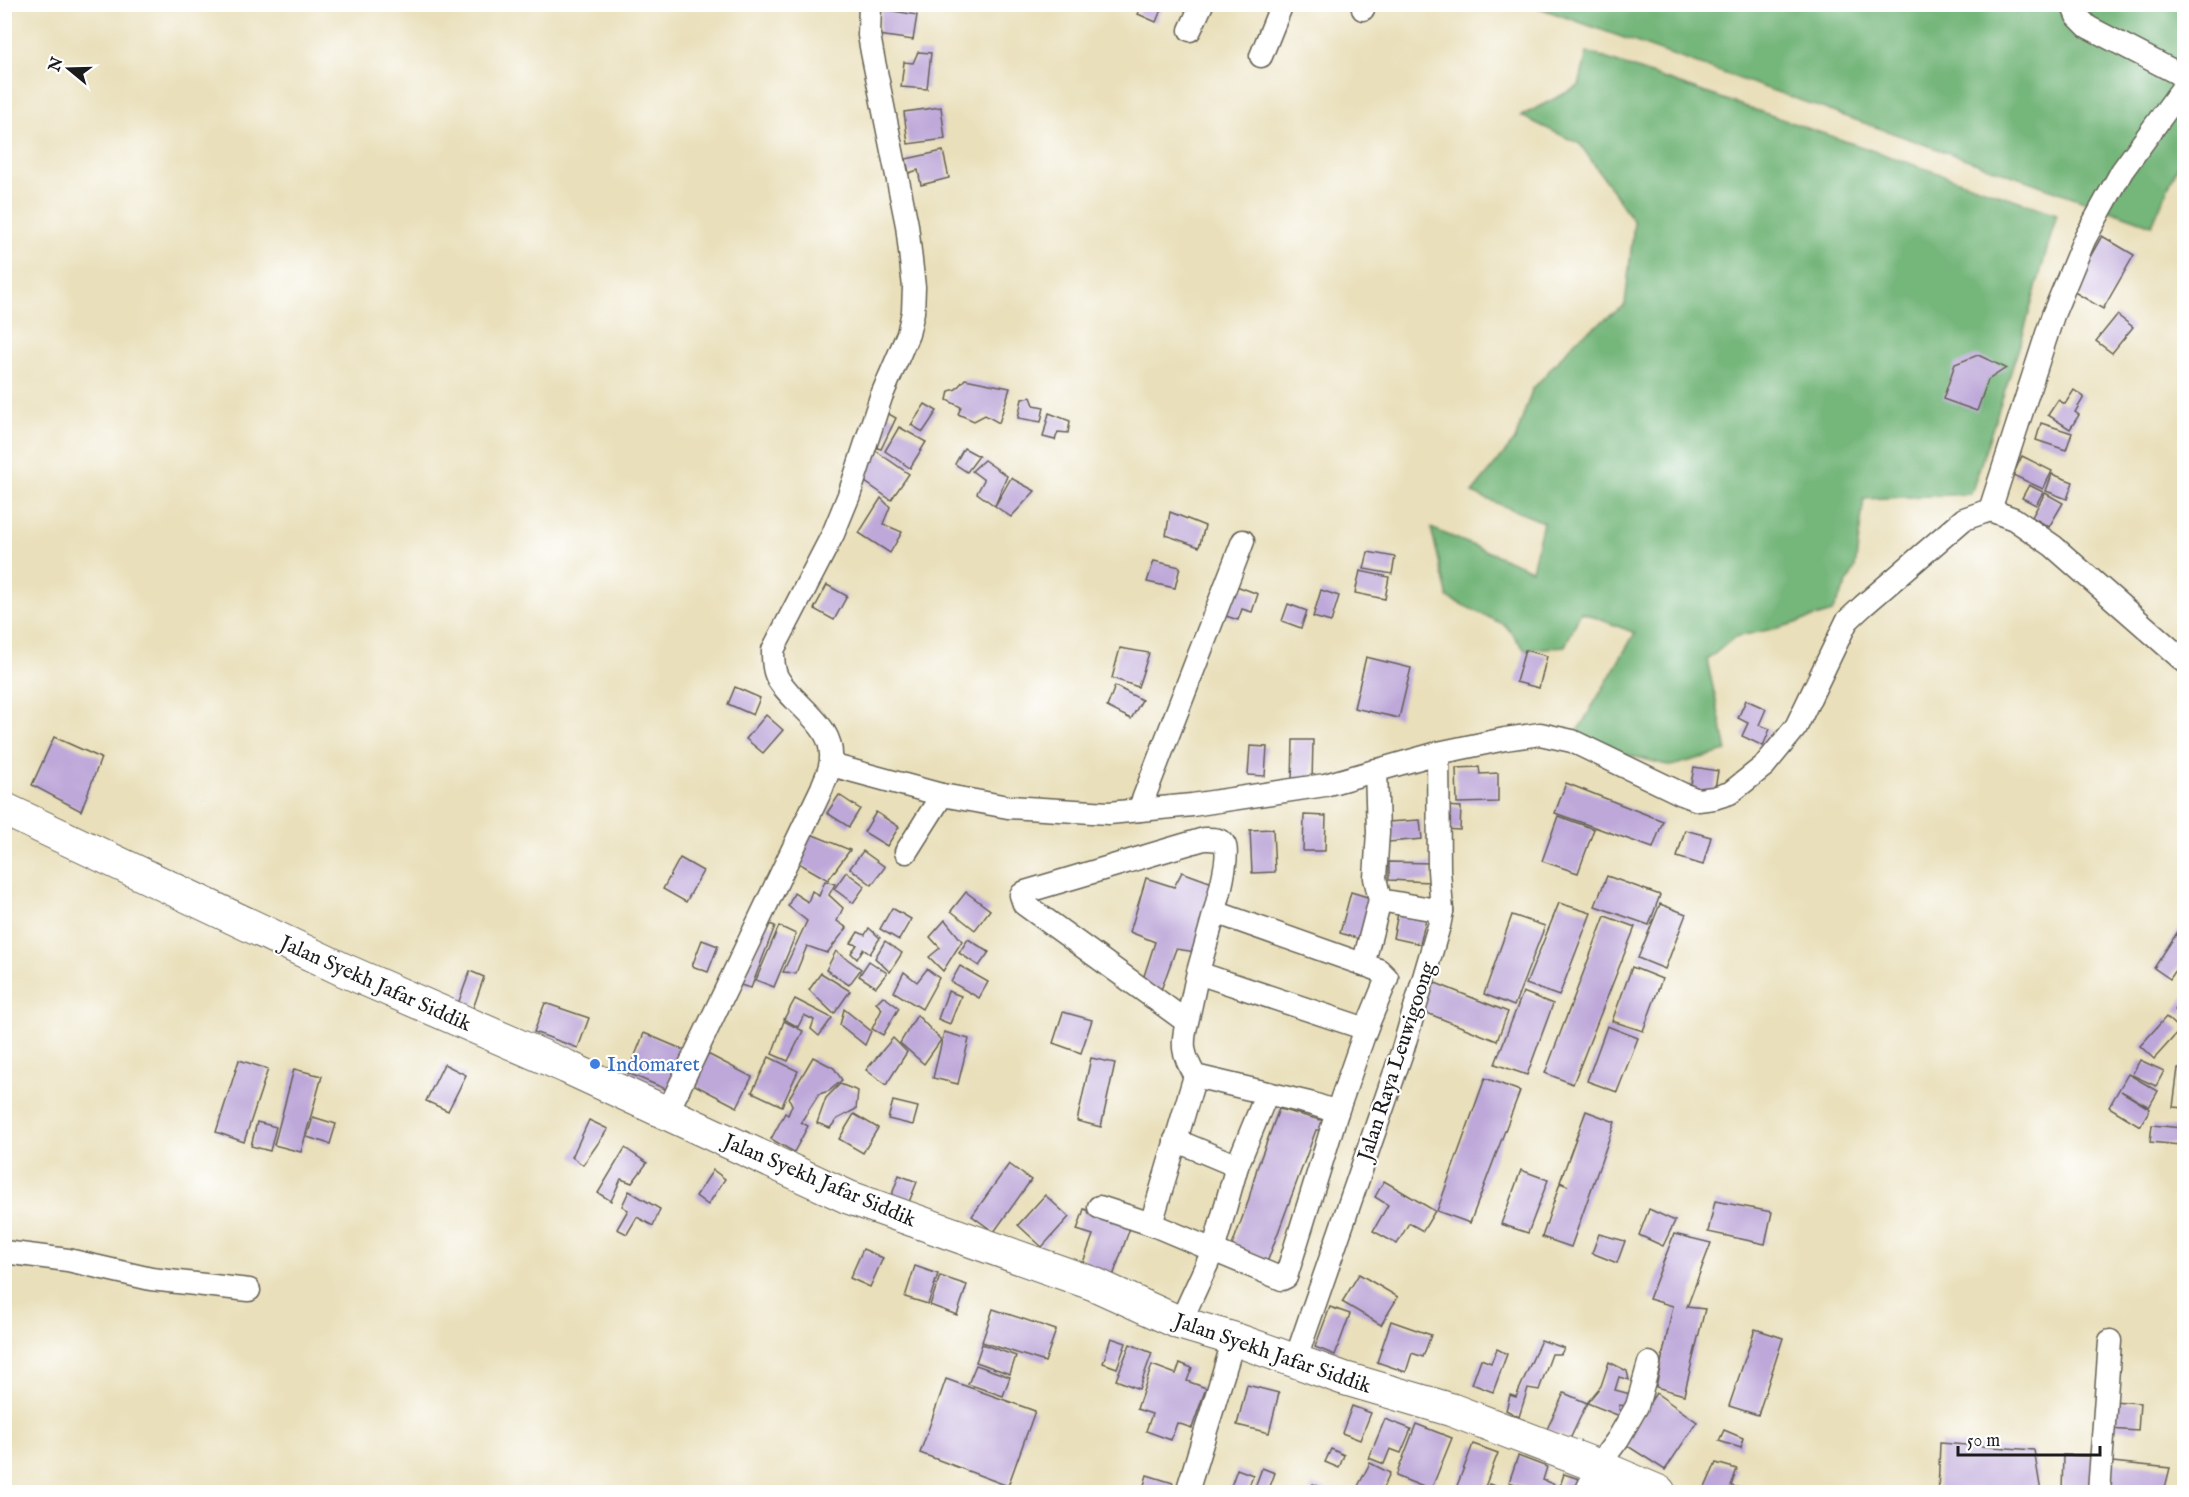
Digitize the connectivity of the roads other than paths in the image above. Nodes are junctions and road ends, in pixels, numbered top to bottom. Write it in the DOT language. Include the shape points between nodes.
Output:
graph roads {
  1 [pos="870,4"];
  2 [pos="1202,4"];
  3 [pos="1282,4"];
  4 [pos="2072,4"];
  5 [pos="1190,30"];
  6 [pos="1261,56"];
  7 [pos="2184,85"];
  8 [pos="1990,510"];
  9 [pos="1243,541"];
  10 [pos="2184,661"];
  11 [pos="1438,753"];
  12 [pos="831,765"];
  13 [pos="1376,770"];
  14 [pos="942,795"];
  15 [pos="4,809"];
  16 [pos="1138,810"];
  17 [pos="906,852"];
  18 [pos="1380,900"];
  19 [pos="1442,911"];
  20 [pos="1215,912"];
  21 [pos="1363,965"];
  22 [pos="1198,974"];
  23 [pos="1187,1022"];
  24 [pos="1366,1029"];
  25 [pos="1195,1076"];
  26 [pos="1267,1093"];
  27 [pos="1337,1112"];
  28 [pos="667,1113"];
  29 [pos="1175,1140"];
  30 [pos="1237,1166"];
  31 [pos="1099,1207"];
  32 [pos="1151,1224"];
  33 [pos="1214,1251"];
  34 [pos="4,1252"];
  35 [pos="249,1290"];
  36 [pos="1180,1323"];
  37 [pos="1234,1339"];
  38 [pos="2110,1341"];
  39 [pos="1295,1361"];
  40 [pos="1649,1363"];
  41 [pos="1592,1479"];
  42 [pos="1187,1492"];
  43 [pos="1659,1492"];
  44 [pos="2098,1492"];
  1 -- 12 [label="street" via="869,35 907,225 913,312 833,534 773,650 776,676 828,739"];
  2 -- 5 [label="street"];
  3 -- 6 [label="street"];
  4 -- 7 [label="street" via="2078,16 2097,34 2179,74"];
  7 -- 8 [label="street" via="2122,171 2084,240 2054,315"];
  8 -- 10 [label="street" via="2014,519 2053,546"];
  8 -- 11 [label="street" via="1964,519 1847,621 1796,727 1764,766 1730,793 1698,800 1572,741 1551,735 1505,739"];
  9 -- 16 [label="street"];
  11 -- 13 [label="street"];
  11 -- 19 [label="street, Jalan Raya Leuwigoong"];
  12 -- 14 [label="street"];
  12 -- 28 [label="street"];
  13 -- 16 [label="street" via="1325,785"];
  13 -- 18 [label="street" via="1375,878"];
  14 -- 16 [label="street" via="1008,807 1109,813"];
  14 -- 17 [label="street"];
  15 -- 28 [label="main road, Jalan Syekh Jafar Siddik" via="344,970"];
  18 -- 19 [label="street"];
  18 -- 21 [label="street"];
  19 -- 39 [label="street, Jalan Raya Leuwigoong" via="1402,1052"];
  20 -- 21 [label="street"];
  20 -- 22 [label="street"];
  20 -- 23 [label="street" via="1226,858 1226,846 1215,839 1204,839 1021,895 1024,904"];
  21 -- 24 [label="street" via="1383,972 1387,981"];
  22 -- 23 [label="street"];
  22 -- 24 [label="street"];
  23 -- 25 [label="street" via="1183,1052"];
  24 -- 27 [label="street"];
  25 -- 26 [label="street"];
  25 -- 29 [label="street"];
  26 -- 27 [label="street"];
  26 -- 30 [label="street"];
  27 -- 33 [label="street" via="1285,1278"];
  28 -- 36 [label="main road, Jalan Syekh Jafar Siddik" via="848,1197 1094,1284"];
  29 -- 30 [label="street"];
  29 -- 32 [label="street"];
  30 -- 33 [label="street"];
  31 -- 32 [label="street"];
  32 -- 33 [label="street"];
  33 -- 36 [label="street"];
  34 -- 35 [label="street" via="68,1260 151,1279"];
  36 -- 37 [label="main road, Jalan Syekh Jafar Siddik"];
  37 -- 39 [label="main road, Jalan Syekh Jafar Siddik"];
  37 -- 42 [label="street"];
  38 -- 44 [label="street"];
  39 -- 41 [label="main road, Jalan Syekh Jafar Siddik" via="1452,1410"];
  40 -- 41 [label="street" via="1637,1406"];
  41 -- 43 [label="main road, Jalan Syekh Jafar Siddik"];
}
